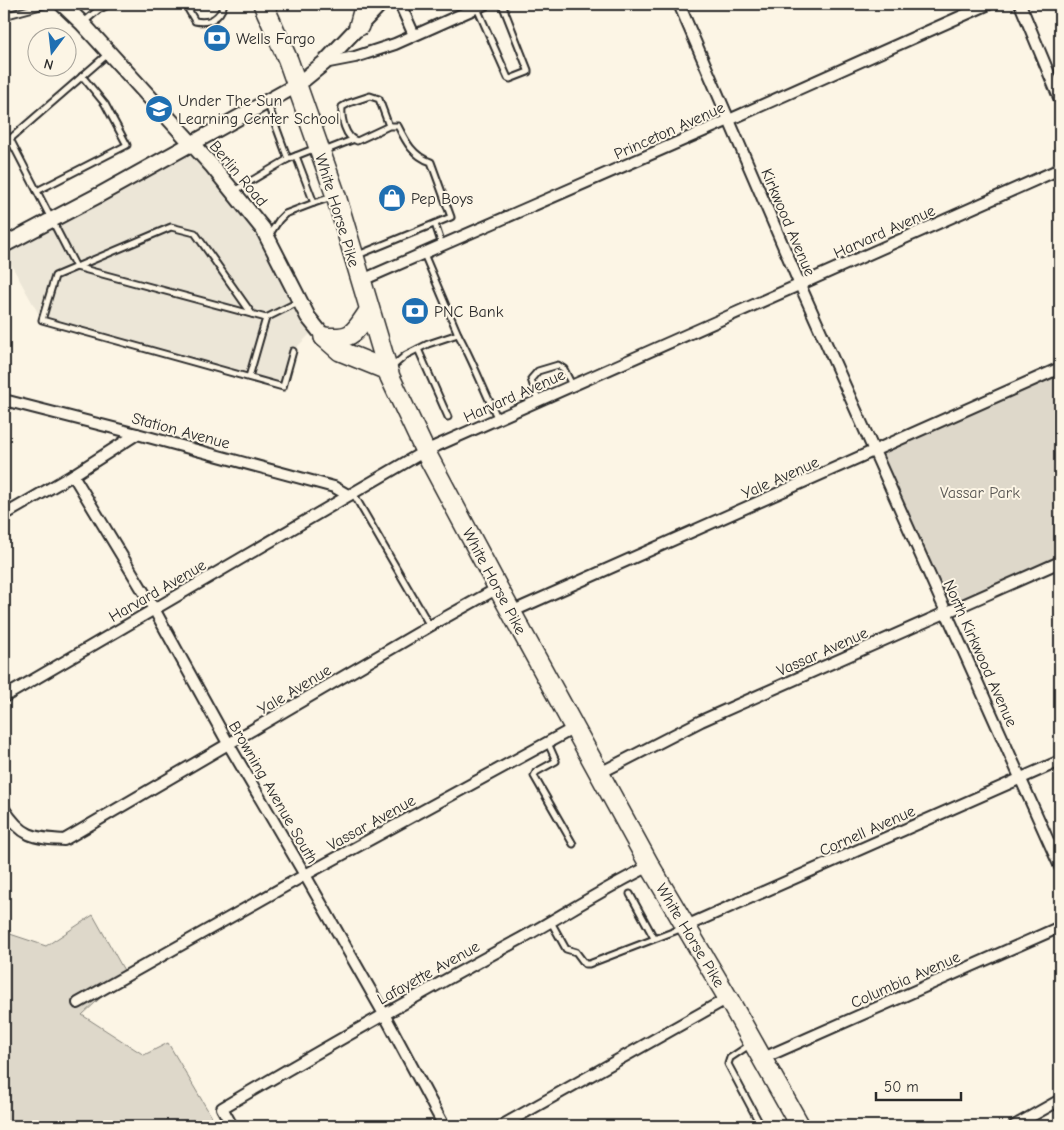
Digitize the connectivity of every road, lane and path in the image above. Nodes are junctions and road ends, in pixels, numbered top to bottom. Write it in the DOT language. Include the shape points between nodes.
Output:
graph roads {
  1 [pos="48,4"];
  2 [pos="62,4"];
  3 [pos="110,4"];
  4 [pos="185,4"];
  5 [pos="224,4"];
  6 [pos="365,4"];
  7 [pos="380,4"];
  8 [pos="400,4"];
  9 [pos="502,4"];
  10 [pos="679,4"];
  11 [pos="989,4"];
  12 [pos="1020,4"];
  13 [pos="481,6"];
  14 [pos="267,8"];
  15 [pos="4,16"];
  16 [pos="83,24"];
  17 [pos="360,26"];
  18 [pos="414,35"];
  19 [pos="109,53"];
  20 [pos="324,63"];
  21 [pos="82,76"];
  22 [pos="297,85"];
  23 [pos="1060,100"];
  24 [pos="267,102"];
  25 [pos="729,120"];
  26 [pos="389,126"];
  27 [pos="352,140"];
  28 [pos="192,144"];
  29 [pos="320,149"];
  30 [pos="296,156"];
  31 [pos="288,159"];
  32 [pos="1060,169"];
  33 [pos="37,191"];
  34 [pos="233,192"];
  35 [pos="336,196"];
  36 [pos="314,203"];
  37 [pos="52,220"];
  38 [pos="435,224"];
  39 [pos="268,238"];
  40 [pos="4,245"];
  41 [pos="442,246"];
  42 [pos="424,254"];
  43 [pos="353,257"];
  44 [pos="76,267"];
  45 [pos="360,282"];
  46 [pos="800,285"];
  47 [pos="300,301"];
  48 [pos="369,311"];
  49 [pos="252,314"];
  50 [pos="266,318"];
  51 [pos="458,334"];
  52 [pos="324,337"];
  53 [pos="418,349"];
  54 [pos="293,351"];
  55 [pos="1060,368"];
  56 [pos="387,370"];
  57 [pos="248,377"];
  58 [pos="572,386"];
  59 [pos="4,400"];
  60 [pos="538,401"];
  61 [pos="448,417"];
  62 [pos="498,419"];
  63 [pos="137,434"];
  64 [pos="425,451"];
  65 [pos="874,452"];
  66 [pos="73,475"];
  67 [pos="350,494"];
  68 [pos="4,515"];
  69 [pos="1060,562"];
  70 [pos="498,588"];
  71 [pos="154,609"];
  72 [pos="511,612"];
  73 [pos="946,612"];
  74 [pos="430,626"];
  75 [pos="4,697"];
  76 [pos="576,727"];
  77 [pos="548,743"];
  78 [pos="229,745"];
  79 [pos="1060,761"];
  80 [pos="600,773"];
  81 [pos="1020,779"];
  82 [pos="4,809"];
  83 [pos="573,844"];
  84 [pos="650,866"];
  85 [pos="1060,867"];
  86 [pos="305,875"];
  87 [pos="630,894"];
  88 [pos="551,921"];
  89 [pos="686,926"];
  90 [pos="1060,927"];
  91 [pos="654,938"];
  92 [pos="728,998"];
  93 [pos="78,1003"];
  94 [pos="384,1014"];
  95 [pos="757,1051"];
  96 [pos="1060,1100"];
  97 [pos="232,1126"];
  98 [pos="444,1126"];
  99 [pos="501,1126"];
  100 [pos="761,1126"];
  101 [pos="800,1126"];
  102 [pos="1014,1126"];
  1 -- 15 [label="lane"];
  2 -- 16 [label="main road, Berlin Road"];
  3 -- 16 [label="lane"];
  4 -- 5 [label="lane" via="194,21 201,22 219,16"];
  6 -- 17 [label="highway"];
  7 -- 17 [label="main road"];
  8 -- 18 [label="street"];
  9 -- 13 [label="lane" via="528,70 510,79"];
  10 -- 25 [label="street, Kirkwood Avenue"];
  11 -- 25 [label="street, Princeton Avenue"];
  12 -- 23 [label="street"];
  13 -- 18 [label="street"];
  14 -- 22 [label="highway, White Horse Pike"];
  16 -- 19 [label="main road, Berlin Road"];
  17 -- 20 [label="main road"];
  18 -- 20 [label="street" via="355,57"];
  19 -- 21 [label="lane"];
  19 -- 28 [label="main road, Berlin Road"];
  20 -- 22 [label="main road"];
  21 -- 33 [label="lane" via="10,139"];
  21 -- 33 [label="lane" via="106,104 127,145"];
  22 -- 24 [label="main road"];
  22 -- 29 [label="highway, White Horse Pike"];
  24 -- 28 [label="main road"];
  24 -- 31 [label="lane"];
  25 -- 41 [label="street, Princeton Avenue"];
  25 -- 46 [label="street, Kirkwood Avenue"];
  26 -- 27 [label="lane" via="357,141"];
  26 -- 27 [label="lane" via="379,99 370,96 349,103 342,107 341,114"];
  26 -- 38 [label="lane" via="398,126 411,150 431,162 451,217"];
  27 -- 29 [label="lane"];
  28 -- 34 [label="main road, Berlin Road"];
  28 -- 37 [label="main road"];
  29 -- 30 [label="lane"];
  29 -- 35 [label="highway, White Horse Pike"];
  30 -- 31 [label="lane"];
  30 -- 36 [label="lane"];
  31 -- 34 [label="lane"];
  32 -- 46 [label="street, Harvard Avenue"];
  33 -- 37 [label="lane"];
  34 -- 39 [label="main road, Berlin Road"];
  35 -- 36 [label="lane"];
  35 -- 43 [label="highway, White Horse Pike"];
  36 -- 39 [label="lane" via="283,216"];
  37 -- 40 [label="main road"];
  37 -- 44 [label="lane"];
  38 -- 41 [label="lane"];
  38 -- 43 [label="lane"];
  39 -- 47 [label="main road, Berlin Road"];
  41 -- 42 [label="street, Princeton Avenue"];
  42 -- 45 [label="street, Princeton Avenue"];
  42 -- 51 [label="lane"];
  43 -- 45 [label="highway, White Horse Pike"];
  44 -- 49 [label="lane"];
  44 -- 49 [label="lane" via="171,227 195,233"];
  44 -- 57 [label="lane" via="55,276 42,320"];
  45 -- 48 [label="highway, White Horse Pike"];
  46 -- 58 [label="street, Harvard Avenue"];
  46 -- 65 [label="street, Kirkwood Avenue"];
  47 -- 50 [label="lane"];
  47 -- 52 [label="main road, Berlin Road"];
  48 -- 52 [label="highway" via="353,334 342,338"];
  48 -- 56 [label="highway, White Horse Pike"];
  49 -- 50 [label="lane"];
  50 -- 57 [label="lane"];
  51 -- 53 [label="lane"];
  51 -- 62 [label="lane"];
  52 -- 56 [label="highway" via="340,351"];
  53 -- 56 [label="lane" via="406,354"];
  53 -- 61 [label="lane"];
  54 -- 57 [label="lane" via="283,387"];
  55 -- 65 [label="street, Yale Avenue"];
  56 -- 64 [label="highway, White Horse Pike"];
  58 -- 60 [label="street, Harvard Avenue"];
  58 -- 60 [label="lane" via="564,369 558,365 538,371 531,378"];
  59 -- 63 [label="street, Station Avenue"];
  60 -- 62 [label="street, Harvard Avenue"];
  62 -- 64 [label="street, Harvard Avenue"];
  63 -- 66 [label="street"];
  63 -- 67 [label="street, Station Avenue"];
  64 -- 67 [label="street, Harvard Avenue"];
  64 -- 70 [label="highway, White Horse Pike"];
  65 -- 72 [label="street, Yale Avenue"];
  65 -- 73 [label="street, North Kirkwood Avenue"];
  66 -- 68 [label="street"];
  66 -- 71 [label="street, Browning Avenue South"];
  67 -- 71 [label="street, Harvard Avenue"];
  67 -- 74 [label="lane"];
  69 -- 73 [label="street, Vassar Avenue"];
  70 -- 72 [label="highway, White Horse Pike"];
  70 -- 74 [label="street, Yale Avenue"];
  71 -- 75 [label="street, Harvard Avenue"];
  71 -- 78 [label="street, Browning Avenue South"];
  72 -- 76 [label="highway, White Horse Pike"];
  73 -- 80 [label="street, Vassar Avenue" via="701,721"];
  73 -- 81 [label="street, North Kirkwood Avenue"];
  74 -- 78 [label="street, Yale Avenue"];
  76 -- 77 [label="street, Vassar Avenue"];
  76 -- 80 [label="highway, White Horse Pike"];
  77 -- 83 [label="lane" via="556,761 534,776"];
  77 -- 86 [label="street, Vassar Avenue"];
  78 -- 82 [label="street, Yale Avenue" via="64,840 35,838 13,824"];
  78 -- 86 [label="street, Browning Avenue South"];
  79 -- 81 [label="street, Cornell Avenue"];
  80 -- 84 [label="highway, White Horse Pike"];
  81 -- 85 [label="street, North Kirkwood Avenue"];
  81 -- 89 [label="street, Cornell Avenue"];
  84 -- 88 [label="street, Lafayette Avenue"];
  84 -- 89 [label="highway, White Horse Pike"];
  86 -- 93 [label="street, Vassar Avenue"];
  86 -- 94 [label="street, Browning Avenue South"];
  87 -- 91 [label="lane"];
  88 -- 91 [label="lane" via="566,949 576,952 585,964"];
  88 -- 94 [label="street, Lafayette Avenue"];
  89 -- 91 [label="lane"];
  89 -- 92 [label="highway, White Horse Pike"];
  90 -- 95 [label="street, Columbia Avenue"];
  92 -- 95 [label="highway, White Horse Pike"];
  92 -- 99 [label="street"];
  94 -- 97 [label="street, Lafayette Avenue" via="222,1108"];
  94 -- 98 [label="street, Browning Avenue South"];
  95 -- 100 [label="lane" via="730,1058 728,1064"];
  95 -- 101 [label="highway, White Horse Pike"];
  96 -- 102 [label="street"];
}
